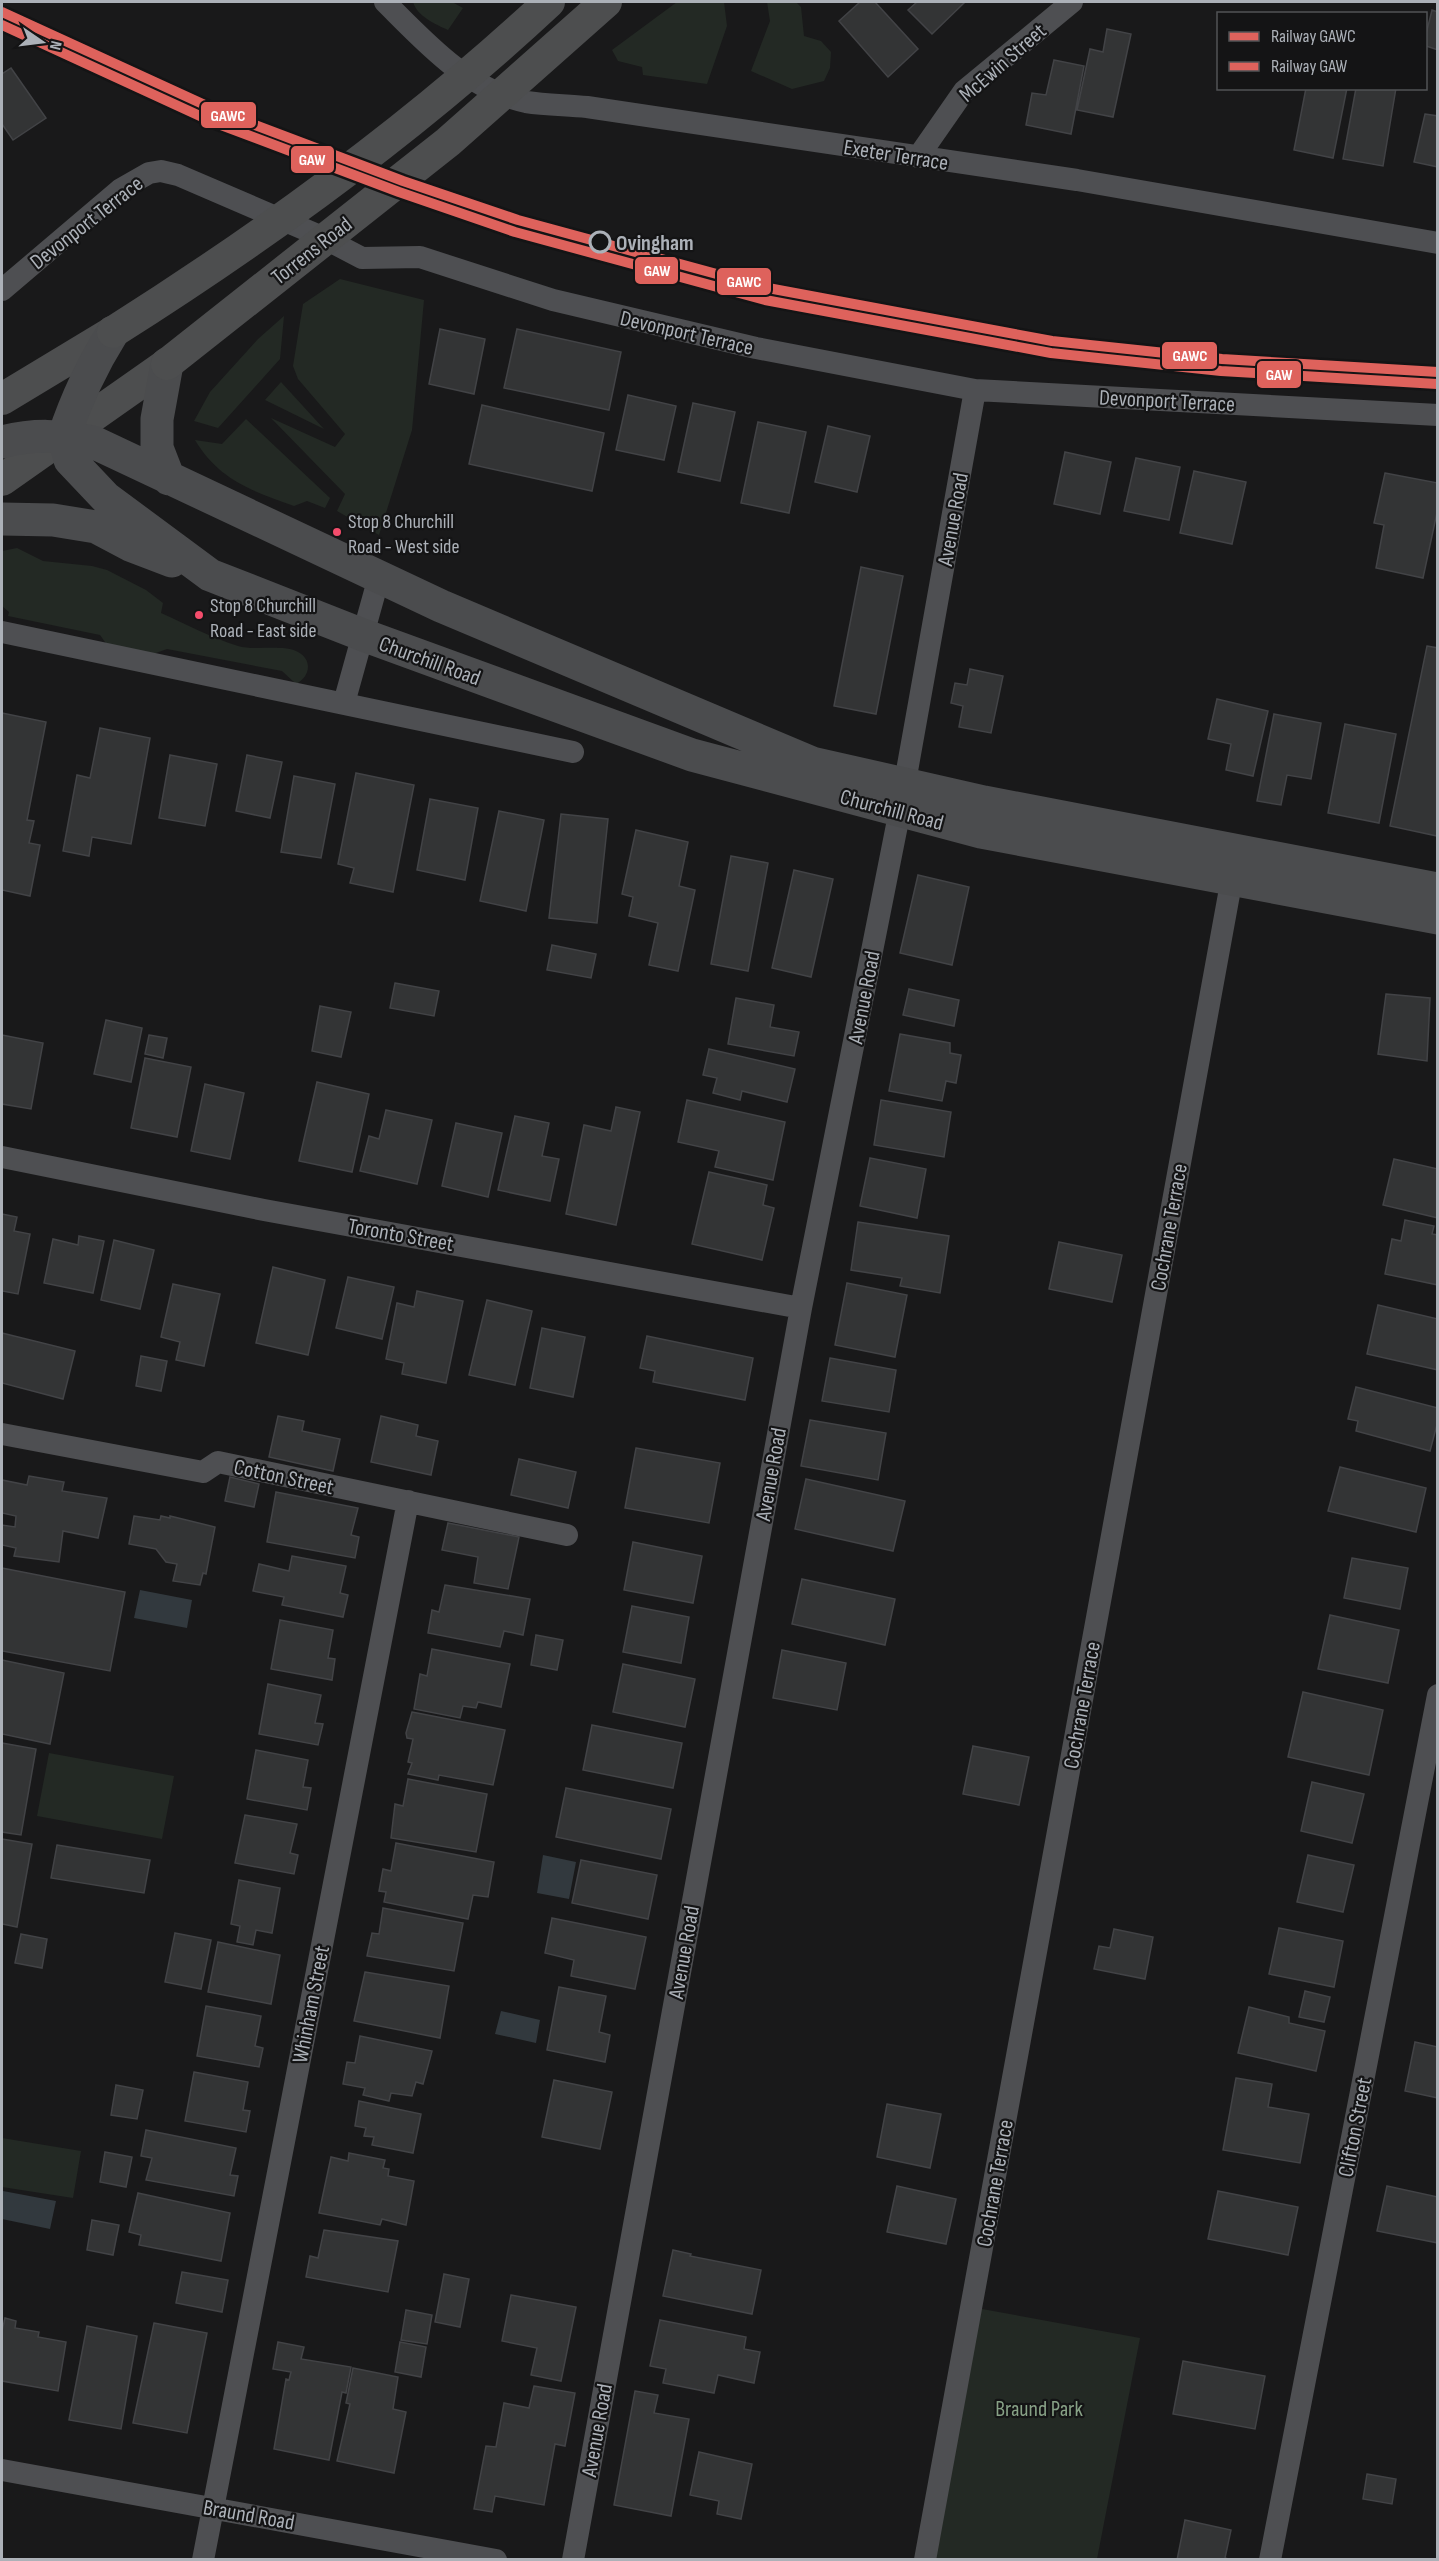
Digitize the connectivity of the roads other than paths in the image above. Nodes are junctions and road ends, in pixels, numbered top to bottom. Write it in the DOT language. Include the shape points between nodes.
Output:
graph roads {
  1 [pos="385,2"];
  2 [pos="549,2"];
  3 [pos="606,2"];
  4 [pos="1072,2"];
  5 [pos="918,157"];
  6 [pos="1437,243"];
  7 [pos="2,290"];
  8 [pos="113,332"];
  9 [pos="167,364"];
  10 [pos="975,390"];
  11 [pos="2,399"];
  12 [pos="1437,415"];
  13 [pos="64,436"];
  14 [pos="2,442"];
  15 [pos="169,479"];
  16 [pos="2,480"];
  17 [pos="2,519"];
  18 [pos="210,575"];
  19 [pos="379,577"];
  20 [pos="2,632"];
  21 [pos="363,635"];
  22 [pos="344,703"];
  23 [pos="573,752"];
  24 [pos="902,798"];
  25 [pos="1234,865"];
  26 [pos="1437,889"];
  27 [pos="1437,918"];
  28 [pos="2,1157"];
  29 [pos="801,1308"];
  30 [pos="2,1434"];
  31 [pos="408,1502"];
  32 [pos="567,1535"];
  33 [pos="1437,1695"];
  34 [pos="2,2470"];
  35 [pos="212,2507"];
  36 [pos="203,2559"];
  37 [pos="496,2559"];
  38 [pos="573,2559"];
  39 [pos="925,2559"];
  40 [pos="1270,2559"];
  1 -- 5 [label="street, Exeter Terrace" via="430,47 476,83 525,101"];
  2 -- 8 [label="main road, Torrens Road, bridge" via="496,51 357,165 212,269"];
  3 -- 9 [label="main road, Torrens Road, bridge" via="448,142"];
  4 -- 5 [label="street, McEwin Street" via="964,91"];
  5 -- 6 [label="street, Exeter Terrace" via="1077,180"];
  7 -- 10 [label="street, Devonport Terrace" via="121,189 149,173 161,171 320,236 363,258 420,257 553,300 756,348"];
  8 -- 11 [label="main road, Torrens Road"];
  8 -- 13 [label="main road" via="77,395"];
  9 -- 13 [label="main road, Torrens Road"];
  9 -- 15 [label="main road" via="157,419 157,448"];
  10 -- 12 [label="street, Devonport Terrace"];
  10 -- 24 [label="street, Avenue Road"];
  13 -- 14 [label="main road" via="29,436"];
  13 -- 15 [label="main road, Churchill Road" via="93,442"];
  13 -- 16 [label="main road, Torrens Road"];
  13 -- 18 [label="main road, Churchill Road" via="70,460 106,498"];
  15 -- 19 [label="main road, Churchill Road"];
  17 -- 18 [label="main road" via="20,517 96,527 130,545"];
  18 -- 21 [label="main road, Churchill Road"];
  19 -- 21 [label="street, Churchill Road"];
  19 -- 24 [label="main road, Churchill Road" via="748,738"];
  20 -- 22 [label="street"];
  21 -- 22 [label="street, Churchill Road"];
  21 -- 24 [label="main road, Churchill Road" via="692,755 786,782"];
  22 -- 23 [label="street"];
  24 -- 25 [label="main road, Churchill Road"];
  24 -- 29 [label="street, Avenue Road"];
  25 -- 26 [label="main road, Churchill Road"];
  25 -- 27 [label="main road, Churchill Road"];
  25 -- 39 [label="street, Cochrane Terrace"];
  28 -- 29 [label="street, Toronto Street" via="264,1210"];
  29 -- 38 [label="street, Avenue Road"];
  30 -- 31 [label="street, Cotton Street" via="203,1472 218,1462"];
  31 -- 32 [label="street, Cotton Street"];
  31 -- 35 [label="street, Whinham Street"];
  33 -- 40 [label="street, Clifton Street"];
  34 -- 35 [label="street, Braund Road"];
  35 -- 36 [label="street, Whinham Street"];
  35 -- 37 [label="street, Braund Road"];
}
